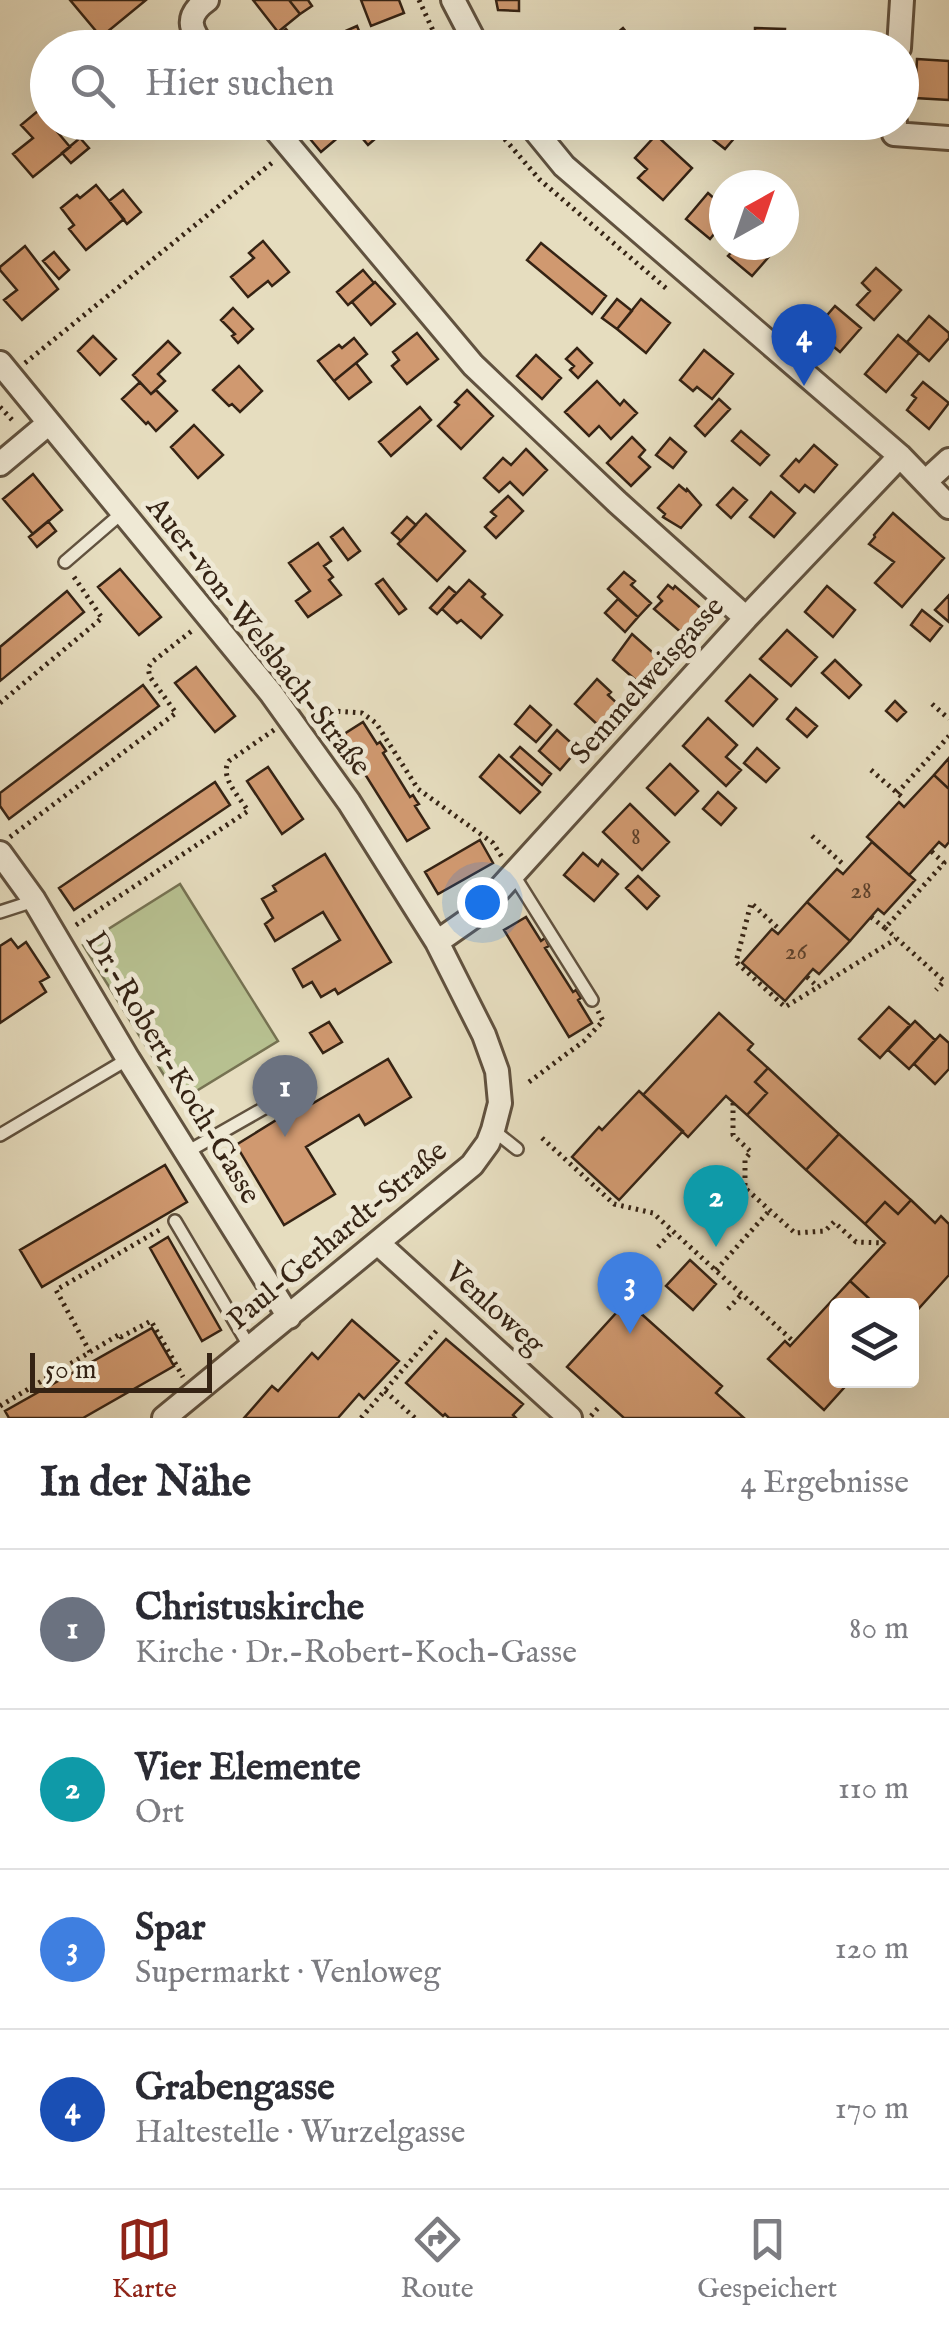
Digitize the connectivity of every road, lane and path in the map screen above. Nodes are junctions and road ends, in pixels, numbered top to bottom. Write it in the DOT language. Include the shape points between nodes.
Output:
graph roads {
  1 [pos="206,0"];
  2 [pos="419,0"];
  3 [pos="453,0"];
  4 [pos="902,0"];
  5 [pos="193,30"];
  6 [pos="433,30"];
  7 [pos="469,30"];
  8 [pos="900,30"];
  9 [pos="919,136"];
  10 [pos="949,138"];
  11 [pos="284,140"];
  12 [pos="543,140"];
  13 [pos="291,148"];
  14 [pos="5,369"];
  15 [pos="49,423"];
  16 [pos="900,456"];
  17 [pos="949,460"];
  18 [pos="0,464"];
  19 [pos="925,482"];
  20 [pos="949,507"];
  21 [pos="123,512"];
  22 [pos="65,562"];
  23 [pos="210,617"];
  24 [pos="746,618"];
  25 [pos="0,702"];
  26 [pos="932,704"];
  27 [pos="949,719"];
  28 [pos="290,720"];
  29 [pos="949,736"];
  30 [pos="871,770"];
  31 [pos="812,836"];
  32 [pos="0,844"];
  33 [pos="931,850"];
  34 [pos="0,852"];
  35 [pos="844,864"];
  36 [pos="513,874"];
  37 [pos="34,900"];
  38 [pos="0,912"];
  39 [pos="871,917"];
  40 [pos="777,926"];
  41 [pos="885,928"];
  42 [pos="57,938"];
  43 [pos="896,939"];
  44 [pos="436,942"];
  45 [pos="807,977"];
  46 [pos="818,987"];
  47 [pos="936,990"];
  48 [pos="592,1000"];
  49 [pos="128,1059"];
  50 [pos="529,1082"];
  51 [pos="733,1103"];
  52 [pos="266,1106"];
  53 [pos="494,1130"];
  54 [pos="0,1135"];
  55 [pos="542,1138"];
  56 [pos="517,1150"];
  57 [pos="187,1152"];
  58 [pos="770,1210"];
  59 [pos="175,1221"];
  60 [pos="673,1231"];
  61 [pos="885,1243"];
  62 [pos="379,1244"];
  63 [pos="658,1248"];
  64 [pos="716,1270"];
  65 [pos="742,1294"];
  66 [pos="728,1309"];
  67 [pos="453,1312"];
  68 [pos="288,1317"];
  69 [pos="794,1342"];
  70 [pos="250,1348"];
  71 [pos="90,1352"];
  72 [pos="385,1392"];
  73 [pos="193,1395"];
  74 [pos="0,1406"];
  75 [pos="164,1418"];
  76 [pos="361,1418"];
  77 [pos="414,1418"];
  78 [pos="570,1418"];
  1 -- 5 [label="street" via="191,19"];
  2 -- 6 [label="path"];
  3 -- 7 [label="street"];
  4 -- 8 [label="street"];
  9 -- 10 [label="street"];
  11 -- 13 [label="street"];
  12 -- 16 [label="street" via="564,166"];
  13 -- 14 [label="path"];
  13 -- 24 [label="street" via="473,366"];
  14 -- 15 [label="street, Auer-von-Welsbach-Straße"];
  15 -- 18 [label="street"];
  15 -- 21 [label="street, Auer-von-Welsbach-Straße"];
  16 -- 19 [label="street"];
  16 -- 24 [label="street, Semmelweisgasse"];
  17 -- 19 [label="street"];
  19 -- 20 [label="street"];
  21 -- 22 [label="lane"];
  21 -- 23 [label="street, Auer-von-Welsbach-Straße"];
  22 -- 25 [label="path" via="102,618"];
  23 -- 28 [label="street, Auer-von-Welsbach-Straße"];
  23 -- 32 [label="path" via="148,668 176,713"];
  24 -- 36 [label="street, Semmelweisgasse"];
  26 -- 27 [label="path"];
  28 -- 36 [label="path" via="316,708 362,713 376,723 418,790 493,843"];
  28 -- 42 [label="path" via="225,767 248,810"];
  28 -- 44 [label="street, Auer-von-Welsbach-Straße"];
  29 -- 30 [label="path" via="900,796"];
  31 -- 35 [label="path"];
  33 -- 41 [label="path" via="944,863"];
  34 -- 37 [label="street, Dr.-Robert-Koch-Gasse"];
  36 -- 44 [label="street, Semmelweisgasse" via="476,914"];
  36 -- 48 [label="lane"];
  37 -- 38 [label="lane"];
  37 -- 42 [label="street, Dr.-Robert-Koch-Gasse"];
  39 -- 41 [label="path"];
  40 -- 46 [label="path" via="751,903 736,962 786,1006"];
  41 -- 43 [label="path"];
  42 -- 49 [label="street, Dr.-Robert-Koch-Gasse"];
  43 -- 46 [label="path"];
  43 -- 47 [label="path" via="944,982"];
  44 -- 53 [label="street, Auer-von-Welsbach-Straße" via="496,1071 500,1103"];
  45 -- 46 [label="path"];
  48 -- 50 [label="path" via="603,1020"];
  49 -- 54 [label="lane"];
  49 -- 57 [label="street, Dr.-Robert-Koch-Gasse"];
  51 -- 58 [label="path" via="733,1135 751,1152 744,1159 745,1188"];
  52 -- 57 [label="lane"];
  53 -- 56 [label="lane"];
  53 -- 62 [label="street, Paul-Gerhardt-Straße" via="472,1165"];
  55 -- 60 [label="path" via="614,1204 653,1213"];
  57 -- 68 [label="street, Dr.-Robert-Koch-Gasse"];
  58 -- 61 [label="path" via="795,1233 824,1231 834,1222 856,1242"];
  58 -- 64 [label="path"];
  59 -- 70 [label="lane"];
  59 -- 71 [label="path" via="56,1290"];
  60 -- 63 [label="path"];
  60 -- 64 [label="path"];
  62 -- 67 [label="street, Venloweg"];
  62 -- 68 [label="street, Paul-Gerhardt-Straße"];
  64 -- 65 [label="path"];
  65 -- 66 [label="path"];
  65 -- 69 [label="path"];
  67 -- 72 [label="path"];
  67 -- 78 [label="street, Venloweg"];
  68 -- 70 [label="street, Paul-Gerhardt-Straße"];
  70 -- 73 [label="street, Paul-Gerhardt-Straße"];
  71 -- 73 [label="path" via="151,1322"];
  71 -- 74 [label="path"];
  72 -- 76 [label="path"];
  72 -- 77 [label="path"];
  73 -- 75 [label="street, Paul-Gerhardt-Straße"];
}
